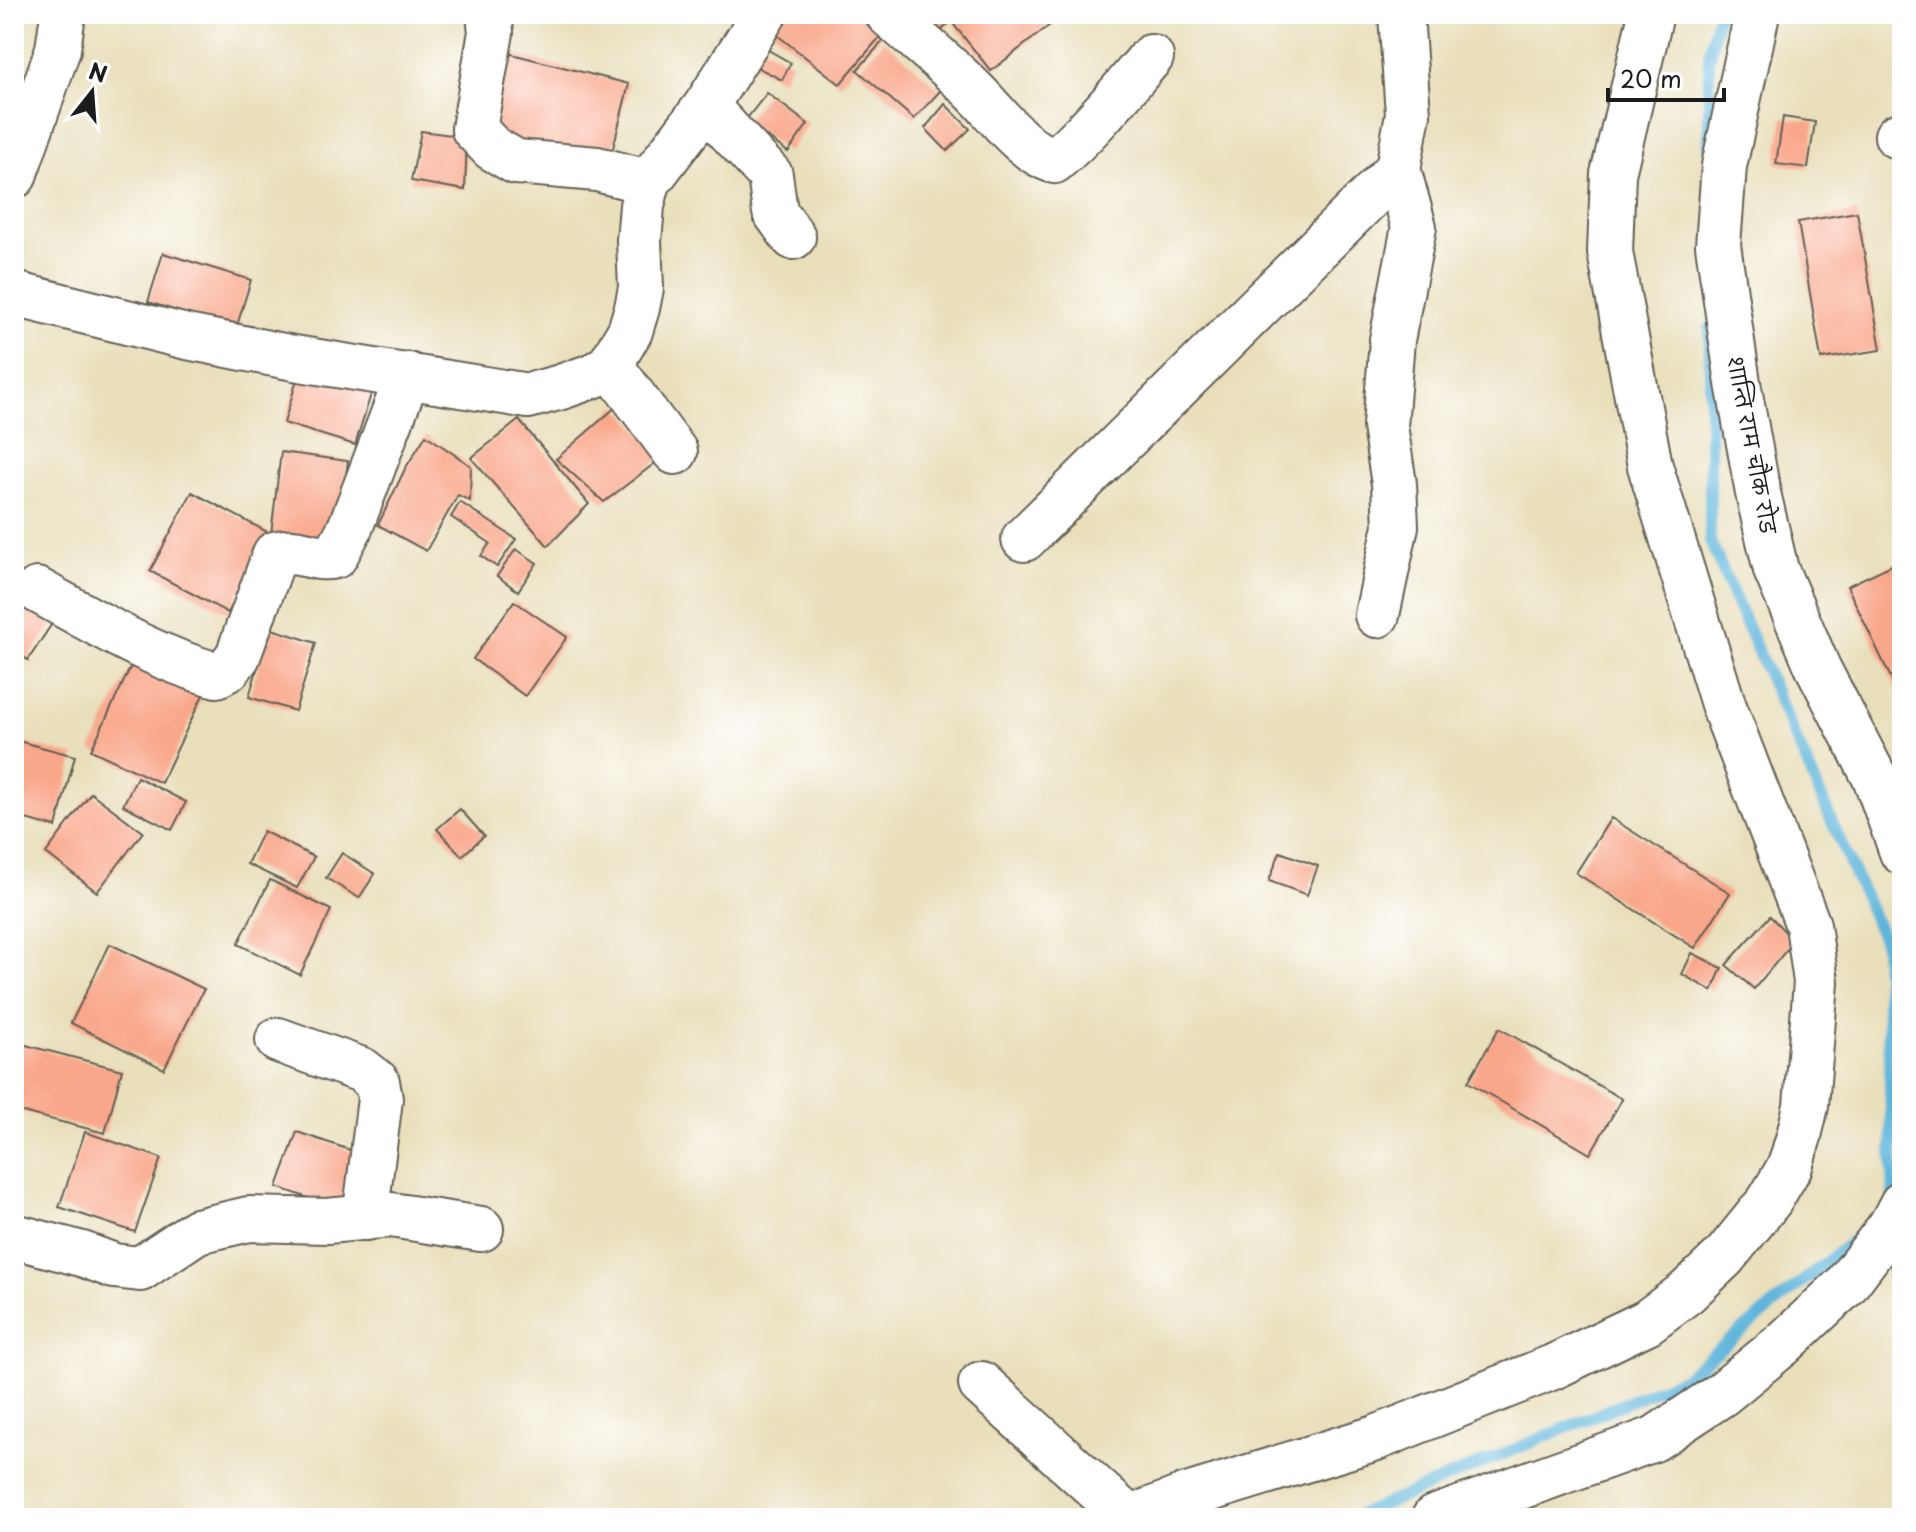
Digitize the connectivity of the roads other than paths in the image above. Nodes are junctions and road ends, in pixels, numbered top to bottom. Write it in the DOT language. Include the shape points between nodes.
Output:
graph roads {
  1 [pos="63,14"];
  2 [pos="489,14"];
  3 [pos="764,14"];
  4 [pos="888,14"];
  5 [pos="1401,14"];
  6 [pos="1651,14"];
  7 [pos="1757,14"];
  8 [pos="1151,57"];
  9 [pos="706,106"];
  10 [pos="1398,169"];
  11 [pos="14,176"];
  12 [pos="648,182"];
  13 [pos="793,237"];
  14 [pos="14,294"];
  15 [pos="610,365"];
  16 [pos="408,375"];
  17 [pos="675,452"];
  18 [pos="1024,539"];
  19 [pos="37,590"];
  20 [pos="1377,615"];
  21 [pos="1902,852"];
  22 [pos="278,1040"];
  23 [pos="1902,1204"];
  24 [pos="365,1218"];
  25 [pos="481,1229"];
  26 [pos="14,1236"];
  27 [pos="981,1384"];
  28 [pos="1502,1505"];
  29 [pos="1130,1518"];
  30 [pos="1434,1518"];
  1 -- 11 [label="street" via="58,49"];
  2 -- 12 [label="street" via="491,32 474,129 483,139 516,162 597,169"];
  3 -- 9 [label="street"];
  4 -- 8 [label="street" via="1028,147 1054,161"];
  5 -- 10 [label="street" via="1408,114"];
  6 -- 29 [label="street" via="1613,174 1610,252 1650,466 1724,707 1808,925 1816,982 1806,1106 1790,1166 1724,1257 1647,1322 1553,1367 1376,1438"];
  7 -- 21 [label="street, शान्ति राम चौक रोड" via="1724,166 1718,245 1738,383 1776,570 1818,668 1876,780"];
  9 -- 12 [label="street"];
  9 -- 13 [label="street" via="770,175 775,212"];
  10 -- 18 [label="street"];
  10 -- 20 [label="street" via="1414,227 1392,340 1385,426 1396,526"];
  12 -- 15 [label="street" via="637,308"];
  14 -- 16 [label="street" via="187,337"];
  15 -- 16 [label="street" via="595,375 528,396"];
  15 -- 17 [label="street"];
  16 -- 19 [label="street" via="340,549 327,558 286,550 275,554 238,656 228,669 217,675 192,668"];
  22 -- 24 [label="street" via="362,1070 377,1082 380,1099"];
  23 -- 28 [label="street" via="1845,1286 1722,1394 1654,1439"];
  24 -- 25 [label="street" via="391,1215"];
  24 -- 26 [label="street" via="249,1219 197,1231 140,1269"];
  27 -- 29 [label="street"];
  28 -- 30 [label="street"];
}
